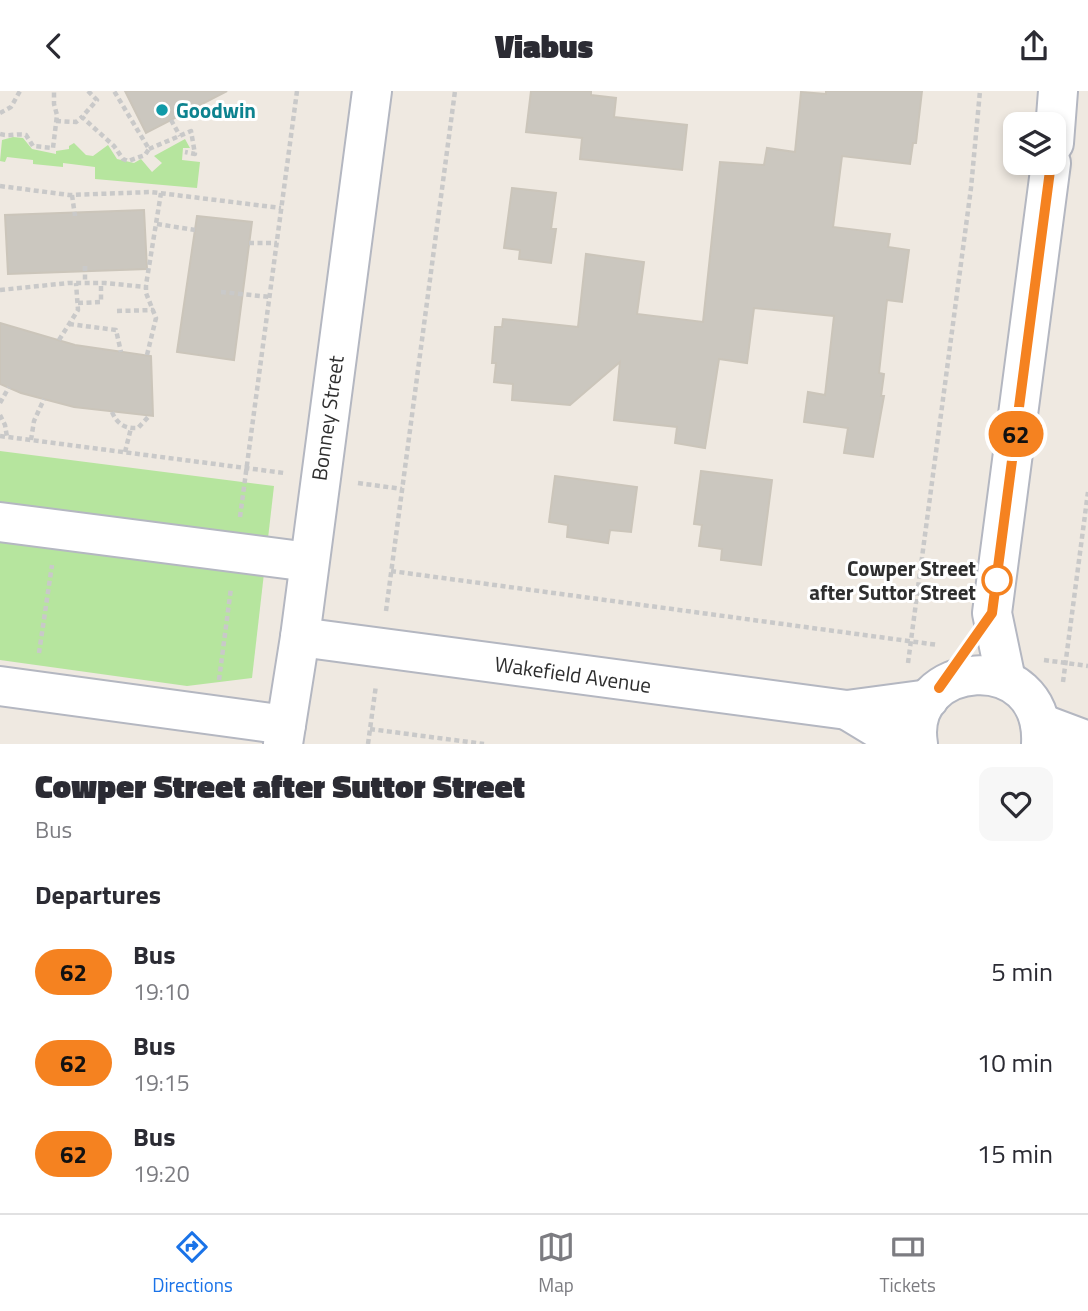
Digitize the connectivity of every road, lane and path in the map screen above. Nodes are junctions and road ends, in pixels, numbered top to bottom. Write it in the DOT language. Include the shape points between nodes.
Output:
graph roads {
  1 [pos="20,91"];
  2 [pos="54,91"];
  3 [pos="88,91"];
  4 [pos="114,91"];
  5 [pos="297,91"];
  6 [pos="372,91"];
  7 [pos="455,91"];
  8 [pos="980,91"];
  9 [pos="1058,91"];
  10 [pos="1056,112"];
  11 [pos="0,113"];
  12 [pos="82,117"];
  13 [pos="171,120"];
  14 [pos="56,121"];
  15 [pos="0,134"];
  16 [pos="180,136"];
  17 [pos="149,149"];
  18 [pos="186,152"];
  19 [pos="1049,175"];
  20 [pos="0,186"];
  21 [pos="161,193"];
  22 [pos="72,195"];
  23 [pos="281,208"];
  24 [pos="75,216"];
  25 [pos="157,224"];
  26 [pos="195,230"];
  27 [pos="249,243"];
  28 [pos="277,243"];
  29 [pos="85,266"];
  30 [pos="76,283"];
  31 [pos="85,283"];
  32 [pos="101,283"];
  33 [pos="146,287"];
  34 [pos="0,291"];
  35 [pos="221,292"];
  36 [pos="270,297"];
  37 [pos="78,303"];
  38 [pos="153,310"];
  39 [pos="117,311"];
  40 [pos="69,324"];
  41 [pos="59,340"];
  42 [pos="121,352"];
  43 [pos="147,355"];
  44 [pos="9,387"];
  45 [pos="44,399"];
  46 [pos="0,403"];
  47 [pos="113,412"];
  48 [pos="0,415"];
  49 [pos="150,415"];
  50 [pos="131,428"];
  51 [pos="0,436"];
  52 [pos="7,437"];
  53 [pos="31,440"];
  54 [pos="125,452"];
  55 [pos="247,468"];
  56 [pos="319,478"];
  57 [pos="402,489"];
  58 [pos="1088,492"];
  59 [pos="0,522"];
  60 [pos="58,530"];
  61 [pos="236,554"];
  62 [pos="309,562"];
  63 [pos="391,571"];
  64 [pos="992,613"];
  65 [pos="300,637"];
  66 [pos="381,648"];
  67 [pos="1088,666"];
  68 [pos="1006,680"];
  69 [pos="16,688"];
  70 [pos="934,694"];
  71 [pos="846,710"];
  72 [pos="214,716"];
  73 [pos="370,729"];
  74 [pos="284,734"];
  75 [pos="1040,734"];
  76 [pos="1088,741"];
  77 [pos="369,744"];
  78 [pos="484,744"];
  79 [pos="903,744"];
  80 [pos="918,744"];
  1 -- 11 [label="path"];
  2 -- 14 [label="path"];
  3 -- 12 [label="path" via="97,100"];
  4 -- 17 [label="path"];
  5 -- 23 [label="path"];
  6 -- 56 [label="street, Bonney Street"];
  7 -- 57 [label="path"];
  8 -- 63 [label="path" via="911,641"];
  9 -- 10 [label="street"];
  12 -- 14 [label="path" via="76,122"];
  12 -- 17 [label="path" via="123,159 145,155"];
  13 -- 16 [label="path"];
  14 -- 15 [label="path" via="53,148 33,146 26,135"];
  16 -- 17 [label="path"];
  16 -- 18 [label="path" via="191,131 195,154"];
  19 -- 64 [label="street"];
  20 -- 22 [label="path"];
  21 -- 22 [label="path"];
  21 -- 23 [label="path"];
  21 -- 25 [label="path"];
  22 -- 24 [label="path"];
  23 -- 28 [label="path"];
  25 -- 26 [label="path"];
  25 -- 33 [label="path"];
  27 -- 28 [label="path"];
  28 -- 36 [label="path"];
  29 -- 31 [label="path"];
  30 -- 31 [label="path"];
  30 -- 34 [label="path"];
  30 -- 37 [label="path"];
  31 -- 32 [label="path"];
  32 -- 33 [label="path"];
  32 -- 37 [label="path" via="101,302"];
  33 -- 38 [label="path"];
  35 -- 36 [label="path"];
  36 -- 55 [label="path"];
  37 -- 40 [label="path"];
  38 -- 39 [label="path"];
  38 -- 43 [label="path" via="156,318"];
  40 -- 41 [label="path"];
  40 -- 42 [label="path" via="116,330"];
  44 -- 46 [label="path"];
  45 -- 53 [label="path"];
  47 -- 50 [label="path" via="125,428"];
  48 -- 52 [label="path"];
  49 -- 50 [label="path" via="138,428"];
  50 -- 54 [label="path"];
  51 -- 52 [label="path"];
  52 -- 53 [label="path"];
  53 -- 54 [label="path"];
  54 -- 55 [label="path"];
  55 -- 56 [label="path"];
  55 -- 61 [label="path"];
  56 -- 57 [label="path"];
  56 -- 62 [label="street, Bonney Street"];
  57 -- 63 [label="path"];
  58 -- 67 [label="path" via="1066,663"];
  59 -- 60 [label="street"];
  60 -- 61 [label="street"];
  60 -- 69 [label="path"];
  61 -- 62 [label="street"];
  61 -- 72 [label="path"];
  62 -- 65 [label="street, Bonney Street"];
  63 -- 66 [label="path"];
  64 -- 68 [label="street"];
  64 -- 70 [label="street"];
  65 -- 66 [label="street, Wakefield Avenue"];
  65 -- 74 [label="street, Bonney Street"];
  66 -- 71 [label="street, Wakefield Avenue"];
  66 -- 73 [label="path"];
  68 -- 70 [label="street, Wakefield Avenue" via="971,674 954,679"];
  68 -- 75 [label="street" via="1031,702"];
  69 -- 72 [label="street"];
  70 -- 71 [label="street, Wakefield Avenue"];
  70 -- 80 [label="street" via="920,716"];
  71 -- 79 [label="street, Wakefield Avenue"];
  72 -- 74 [label="street"];
  73 -- 77 [label="path"];
  73 -- 78 [label="path"];
  75 -- 76 [label="street"];
}
